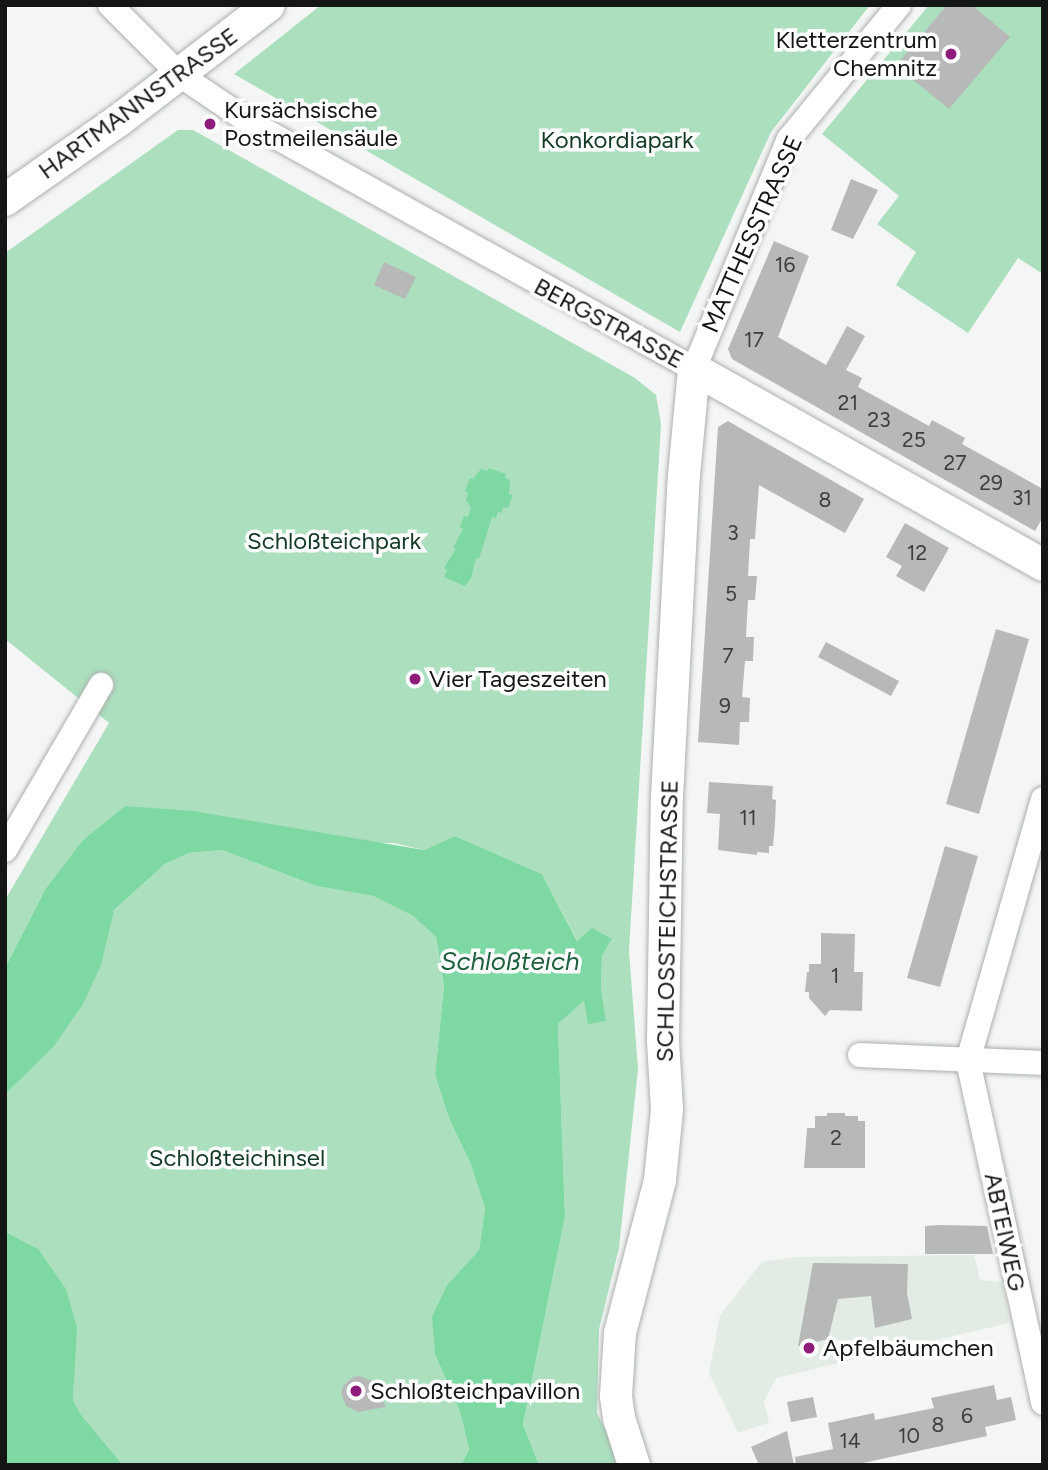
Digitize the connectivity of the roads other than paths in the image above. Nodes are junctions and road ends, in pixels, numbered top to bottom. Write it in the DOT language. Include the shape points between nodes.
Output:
graph roads {
  1 [pos="110,5"];
  2 [pos="269,5"];
  3 [pos="899,5"];
  4 [pos="180,75"];
  5 [pos="5,200"];
  6 [pos="694,369"];
  7 [pos="1043,565"];
  8 [pos="101,685"];
  9 [pos="1043,799"];
  10 [pos="5,849"];
  11 [pos="860,1055"];
  12 [pos="968,1061"];
  13 [pos="1043,1063"];
  14 [pos="1043,1402"];
  15 [pos="634,1465"];
  1 -- 4 [label="street, BERGSTRASSE"];
  2 -- 4 [label="main road, HARTMANNSTRASSE"];
  3 -- 6 [label="street, MATTHESSTRASSE" via="789,139"];
  4 -- 5 [label="main road, HARTMANNSTRASSE"];
  4 -- 6 [label="street, BERGSTRASSE" via="264,130"];
  6 -- 7 [label="main road, BERGSTRASSE"];
  6 -- 15 [label="main road, SCHLOSSTEICHSTRASSE" via="667,797 663,1003 667,1110 660,1180 622,1322 616,1396"];
  8 -- 10 [label="street"];
  9 -- 12 [label="street"];
  11 -- 12 [label="street"];
  12 -- 13 [label="street"];
  12 -- 14 [label="street, ABTEIWEG"];
}
